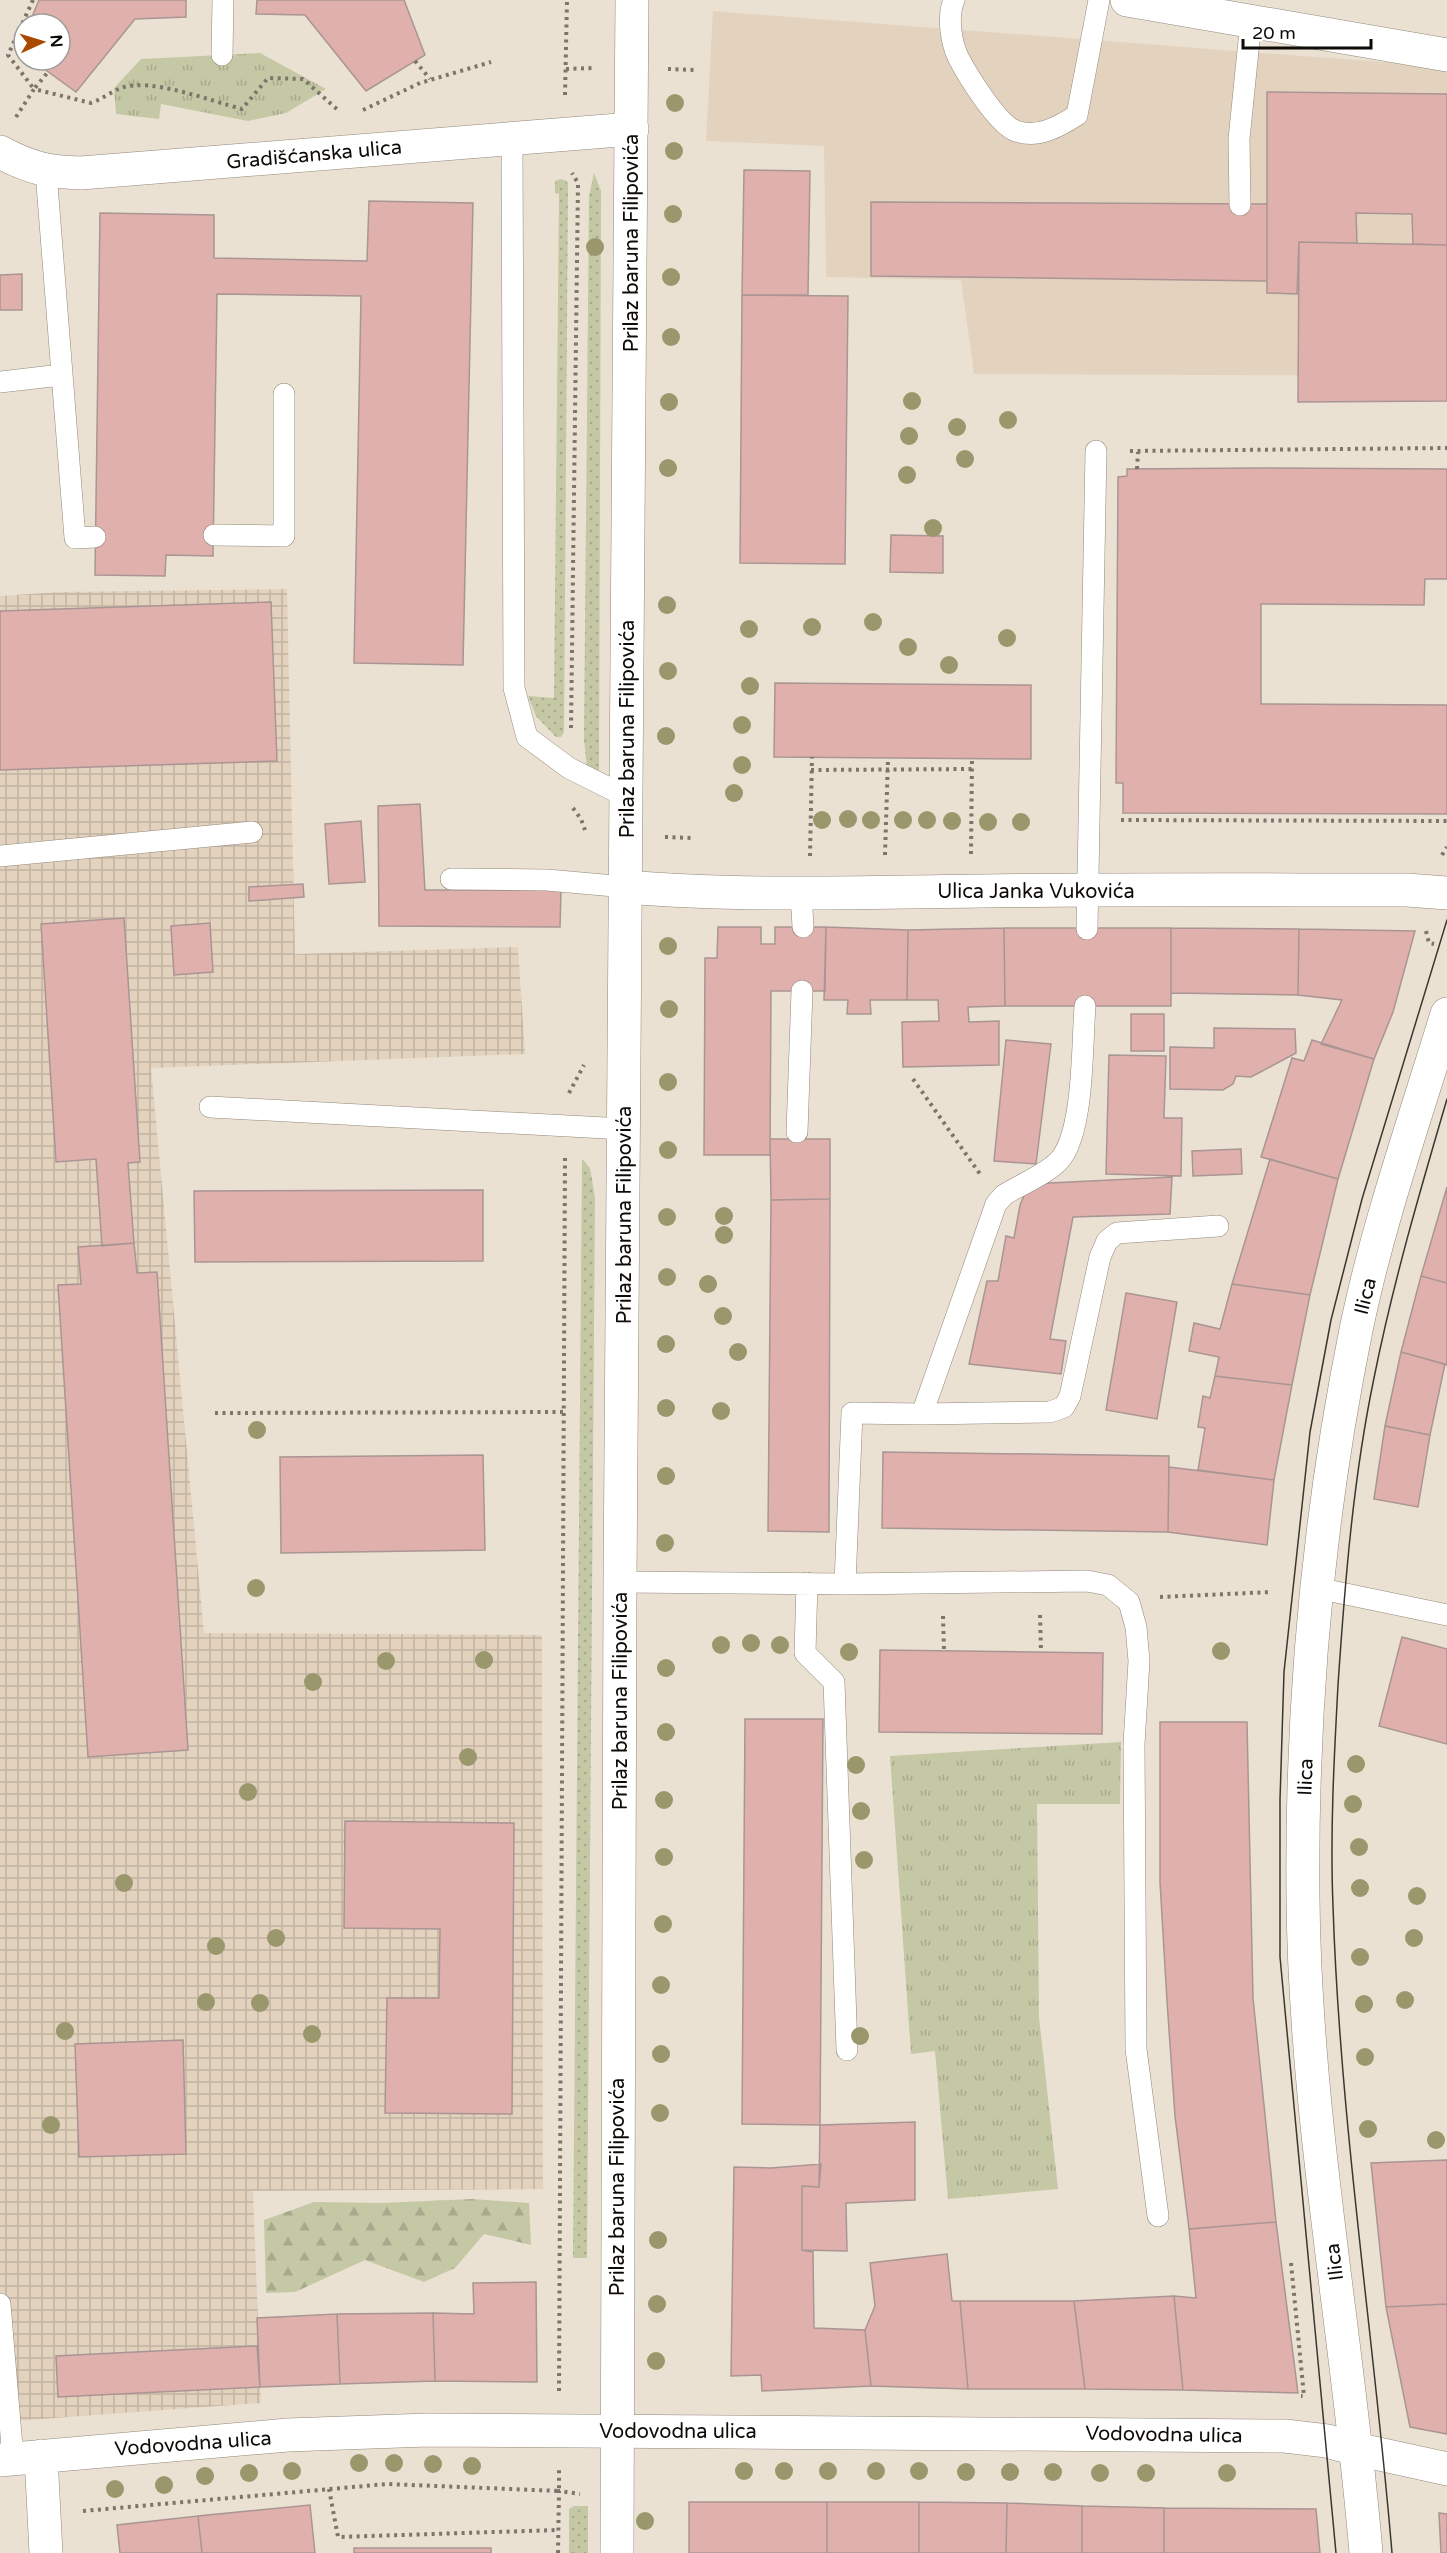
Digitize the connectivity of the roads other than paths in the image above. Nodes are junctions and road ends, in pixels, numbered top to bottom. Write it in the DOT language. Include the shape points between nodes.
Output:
graph roads {
  1 [pos="223,0"];
  2 [pos="632,0"];
  3 [pos="954,0"];
  4 [pos="1099,0"];
  5 [pos="1127,0"];
  6 [pos="1251,21"];
  7 [pos="222,55"];
  8 [pos="1447,55"];
  9 [pos="632,129"];
  10 [pos="512,138"];
  11 [pos="0,152"];
  12 [pos="46,172"];
  13 [pos="1240,205"];
  14 [pos="61,375"];
  15 [pos="0,382"];
  16 [pos="284,394"];
  17 [pos="1096,451"];
  18 [pos="214,535"];
  19 [pos="95,537"];
  20 [pos="627,797"];
  21 [pos="252,832"];
  22 [pos="0,856"];
  23 [pos="451,879"];
  24 [pos="626,887"];
  25 [pos="1090,890"];
  26 [pos="805,893"];
  27 [pos="1447,893"];
  28 [pos="803,927"];
  29 [pos="1087,929"];
  30 [pos="802,991"];
  31 [pos="1085,1006"];
  32 [pos="1447,1014"];
  33 [pos="210,1107"];
  34 [pos="624,1129"];
  35 [pos="797,1132"];
  36 [pos="1218,1226"];
  37 [pos="921,1414"];
  38 [pos="621,1582"];
  39 [pos="807,1583"];
  40 [pos="845,1584"];
  41 [pos="1317,1588"];
  42 [pos="1447,1615"];
  43 [pos="847,2050"];
  44 [pos="1158,2216"];
  45 [pos="0,2304"];
  46 [pos="617,2431"];
  47 [pos="1356,2449"];
  48 [pos="18,2458"];
  49 [pos="1447,2469"];
  50 [pos="46,2553"];
  51 [pos="617,2553"];
  52 [pos="1366,2553"];
  1 -- 7 [label="lane"];
  2 -- 9 [label="main road, Prilaz baruna Filipovića"];
  3 -- 4 [label="lane" via="952,34 959,58 972,78 996,114 1016,131 1040,132 1077,115"];
  5 -- 6 [label="main road"];
  6 -- 8 [label="main road"];
  6 -- 13 [label="lane" via="1239,139"];
  9 -- 10 [label="main road, Gradišćanska ulica"];
  9 -- 20 [label="main road, Prilaz baruna Filipovića"];
  10 -- 12 [label="main road, Gradišćanska ulica" via="81,173"];
  10 -- 20 [label="lane" via="514,688 526,737 569,768"];
  11 -- 12 [label="main road, Gradišćanska ulica"];
  12 -- 14 [label="lane"];
  14 -- 15 [label="lane"];
  14 -- 19 [label="lane" via="75,538"];
  16 -- 18 [label="lane" via="284,536"];
  17 -- 25 [label="lane"];
  20 -- 24 [label="main road, Prilaz baruna Filipovića"];
  21 -- 22 [label="lane"];
  23 -- 24 [label="lane" via="546,880"];
  24 -- 26 [label="main road, Ulica Janka Vukovića" via="684,892"];
  24 -- 34 [label="main road, Prilaz baruna Filipovića"];
  25 -- 26 [label="main road, Ulica Janka Vukovića"];
  25 -- 27 [label="main road, Ulica Janka Vukovića"];
  25 -- 29 [label="lane"];
  26 -- 28 [label="lane"];
  30 -- 35 [label="lane"];
  31 -- 37 [label="lane" via="1074,1128 1062,1157 999,1200"];
  32 -- 41 [label="main road, Ilica" via="1386,1214 1357,1327 1336,1440"];
  33 -- 34 [label="lane"];
  34 -- 38 [label="main road, Prilaz baruna Filipovića"];
  36 -- 37 [label="lane" via="1117,1233 1107,1241 1100,1257 1070,1396 1064,1407 1050,1412"];
  37 -- 40 [label="lane" via="852,1413"];
  38 -- 39 [label="lane"];
  38 -- 46 [label="main road, Prilaz baruna Filipovića"];
  39 -- 40 [label="lane"];
  39 -- 43 [label="lane" via="805,1653 834,1682"];
  40 -- 44 [label="lane" via="1087,1581 1108,1585 1129,1602 1136,1627 1138,1661 1134,1744 1136,2049"];
  41 -- 42 [label="lane"];
  41 -- 47 [label="main road, Ilica" via="1306,1732 1304,1935 1317,2117"];
  45 -- 48 [label="lane"];
  46 -- 47 [label="main road, Vodovodna ulica" via="1285,2436"];
  46 -- 48 [label="main road, Vodovodna ulica" via="428,2430 288,2435"];
  46 -- 51 [label="main road, Prilaz baruna Filipovića"];
  47 -- 49 [label="main road, Vodovodna ulica"];
  47 -- 52 [label="main road, Ilica"];
  48 -- 50 [label="main road"];
}
